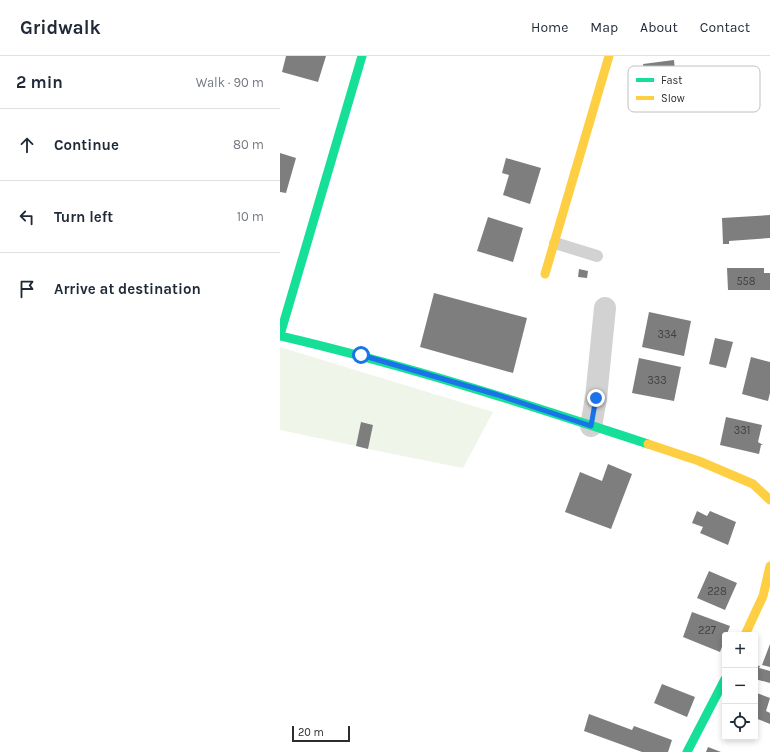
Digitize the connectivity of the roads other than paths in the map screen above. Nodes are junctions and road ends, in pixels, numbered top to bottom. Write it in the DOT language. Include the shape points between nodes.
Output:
graph roads {
  1 [pos="362,56"];
  2 [pos="609,56"];
  3 [pos="555,243"];
  4 [pos="597,256"];
  5 [pos="545,274"];
  6 [pos="605,308"];
  7 [pos="280,336"];
  8 [pos="591,426"];
  9 [pos="770,500"];
  10 [pos="770,566"];
  11 [pos="746,632"];
  12 [pos="722,685"];
  13 [pos="687,752"];
  1 -- 7 [label="street"];
  2 -- 3 [label="street"];
  3 -- 4 [label="lane"];
  3 -- 5 [label="street"];
  6 -- 8 [label="street"];
  7 -- 8 [label="street" via="361,355 498,395"];
  8 -- 9 [label="street" via="700,461 753,484"];
  10 -- 11 [label="street" via="763,596"];
  12 -- 13 [label="street"];
}
